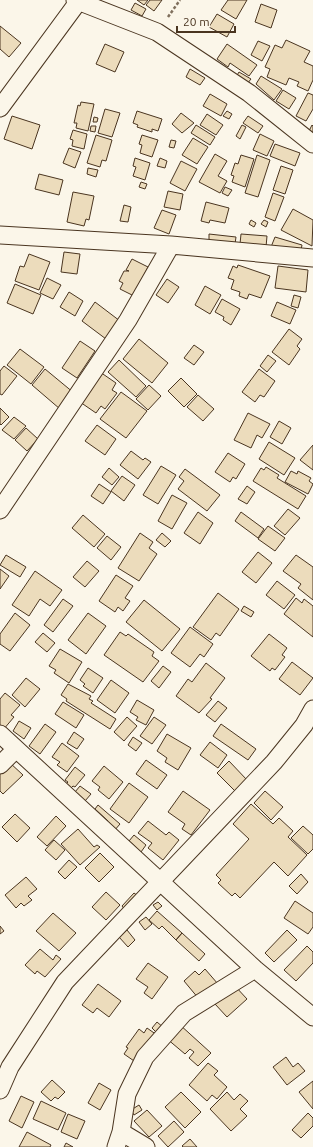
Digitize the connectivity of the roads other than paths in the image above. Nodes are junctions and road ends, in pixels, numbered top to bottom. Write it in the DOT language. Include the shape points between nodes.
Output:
graph roads {
  1 [pos="76,1"];
  2 [pos="0,108"];
  3 [pos="313,144"];
  4 [pos="0,235"];
  5 [pos="172,245"];
  6 [pos="313,258"];
  7 [pos="0,510"];
  8 [pos="313,709"];
  9 [pos="0,734"];
  10 [pos="16,749"];
  11 [pos="0,765"];
  12 [pos="161,882"];
  13 [pos="255,969"];
  14 [pos="313,1018"];
  15 [pos="5,1064"];
  16 [pos="0,1090"];
  17 [pos="119,1140"];
  18 [pos="146,1147"];
  1 -- 2 [label="street"];
  1 -- 3 [label="street" via="158,32 249,93"];
  4 -- 5 [label="street"];
  5 -- 6 [label="street"];
  5 -- 7 [label="street" via="128,320"];
  8 -- 12 [label="street" via="274,762"];
  9 -- 10 [label="street"];
  10 -- 11 [label="street"];
  10 -- 12 [label="street"];
  12 -- 13 [label="street"];
  12 -- 15 [label="street" via="86,957"];
  13 -- 14 [label="street"];
  13 -- 17 [label="street" via="184,1013 145,1057 127,1094"];
  15 -- 16 [label="street"];
  17 -- 18 [label="street"];
}
